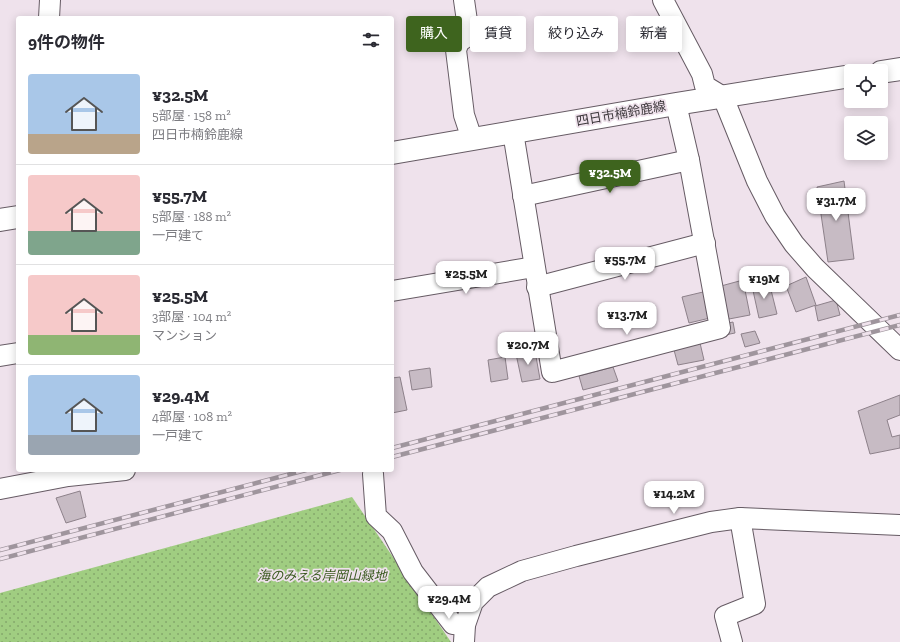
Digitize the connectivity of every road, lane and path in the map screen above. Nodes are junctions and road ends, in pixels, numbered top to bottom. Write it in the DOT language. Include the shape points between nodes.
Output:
graph roads {
  1 [pos="50,0"];
  2 [pos="464,0"];
  3 [pos="664,0"];
  4 [pos="50,16"];
  5 [pos="900,69"];
  6 [pos="888,71"];
  7 [pos="844,77"];
  8 [pos="723,97"];
  9 [pos="676,104"];
  10 [pos="513,132"];
  11 [pos="472,139"];
  12 [pos="394,153"];
  13 [pos="689,160"];
  14 [pos="523,196"];
  15 [pos="16,217"];
  16 [pos="0,220"];
  17 [pos="705,243"];
  18 [pos="534,267"];
  19 [pos="538,287"];
  20 [pos="394,291"];
  21 [pos="900,350"];
  22 [pos="16,353"];
  23 [pos="0,356"];
  24 [pos="104,472"];
  25 [pos="373,474"];
  26 [pos="0,488"];
  27 [pos="740,518"];
  28 [pos="900,525"];
  29 [pos="464,633"];
  30 [pos="732,642"];
  1 -- 4 [label="street"];
  2 -- 11 [label="street" via="469,35 459,42 456,50 464,115"];
  3 -- 8 [label="street" via="702,74 705,86"];
  5 -- 6 [label="main road"];
  7 -- 8 [label="main road, 四日市楠鈴鹿線"];
  8 -- 9 [label="main road, 四日市楠鈴鹿線"];
  8 -- 21 [label="street" via="757,181 775,216 794,244 815,268"];
  9 -- 10 [label="main road, 四日市楠鈴鹿線"];
  9 -- 13 [label="street"];
  10 -- 11 [label="main road, 四日市楠鈴鹿線"];
  10 -- 14 [label="street"];
  11 -- 12 [label="main road, 四日市楠鈴鹿線"];
  13 -- 14 [label="street"];
  13 -- 17 [label="street"];
  14 -- 18 [label="street"];
  15 -- 16 [label="main road"];
  17 -- 19 [label="street"];
  17 -- 19 [label="street" via="720,328 552,372"];
  18 -- 19 [label="street"];
  18 -- 20 [label="street"];
  22 -- 23 [label="street"];
  24 -- 26 [label="street"];
  25 -- 29 [label="street" via="376,516 392,531 413,572 453,624"];
  27 -- 28 [label="street"];
  27 -- 29 [label="street" via="711,522 522,571 488,587 473,602"];
  27 -- 30 [label="street" via="755,604 726,616"];
}
